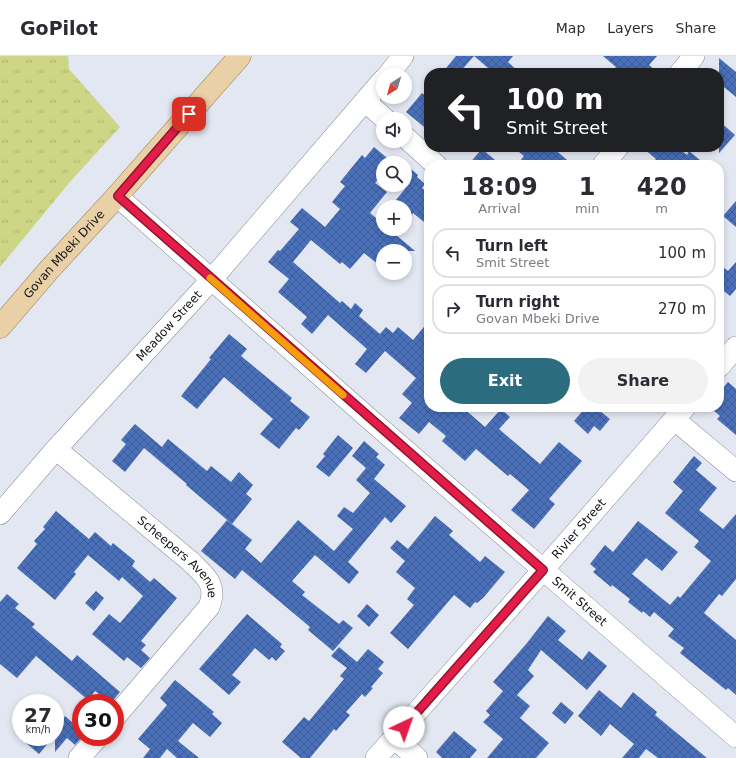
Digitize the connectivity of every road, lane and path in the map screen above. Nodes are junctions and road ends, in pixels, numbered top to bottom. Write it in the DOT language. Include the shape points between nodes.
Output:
graph roads {
  1 [pos="240,56"];
  2 [pos="404,56"];
  3 [pos="694,56"];
  4 [pos="394,68"];
  5 [pos="684,68"];
  6 [pos="376,89"];
  7 [pos="365,102"];
  8 [pos="377,112"];
  9 [pos="412,143"];
  10 [pos="614,152"];
  11 [pos="430,160"];
  12 [pos="607,160"];
  13 [pos="118,196"];
  14 [pos="212,279"];
  15 [pos="0,327"];
  16 [pos="736,347"];
  17 [pos="724,361"];
  18 [pos="680,413"];
  19 [pos="56,449"];
  20 [pos="736,471"];
  21 [pos="0,514"];
  22 [pos="543,570"];
  23 [pos="124,706"];
  24 [pos="736,737"];
  25 [pos="394,738"];
  26 [pos="90,746"];
  27 [pos="79,758"];
  28 [pos="376,758"];
  29 [pos="417,758"];
  1 -- 13 [label="main road, Govan Mbeki Drive"];
  2 -- 4 [label="street"];
  3 -- 5 [label="street"];
  6 -- 7 [label="street, Meadow Street"];
  7 -- 8 [label="street"];
  7 -- 14 [label="street, Meadow Street"];
  9 -- 11 [label="street"];
  10 -- 12 [label="street"];
  13 -- 14 [label="street, Smit Street"];
  13 -- 15 [label="main road, Govan Mbeki Drive"];
  14 -- 19 [label="street, Meadow Street"];
  14 -- 22 [label="street, Smit Street"];
  16 -- 17 [label="street"];
  18 -- 20 [label="street"];
  18 -- 22 [label="street, Rivier Street"];
  19 -- 21 [label="street, Meadow Street"];
  19 -- 23 [label="street, Scheepers Avenue" via="190,561 205,576 213,589 209,607"];
  22 -- 24 [label="street, Smit Street"];
  22 -- 25 [label="street, Rivier Street"];
  25 -- 28 [label="street, Rivier Street"];
  25 -- 29 [label="street"];
  26 -- 27 [label="street"];
}
